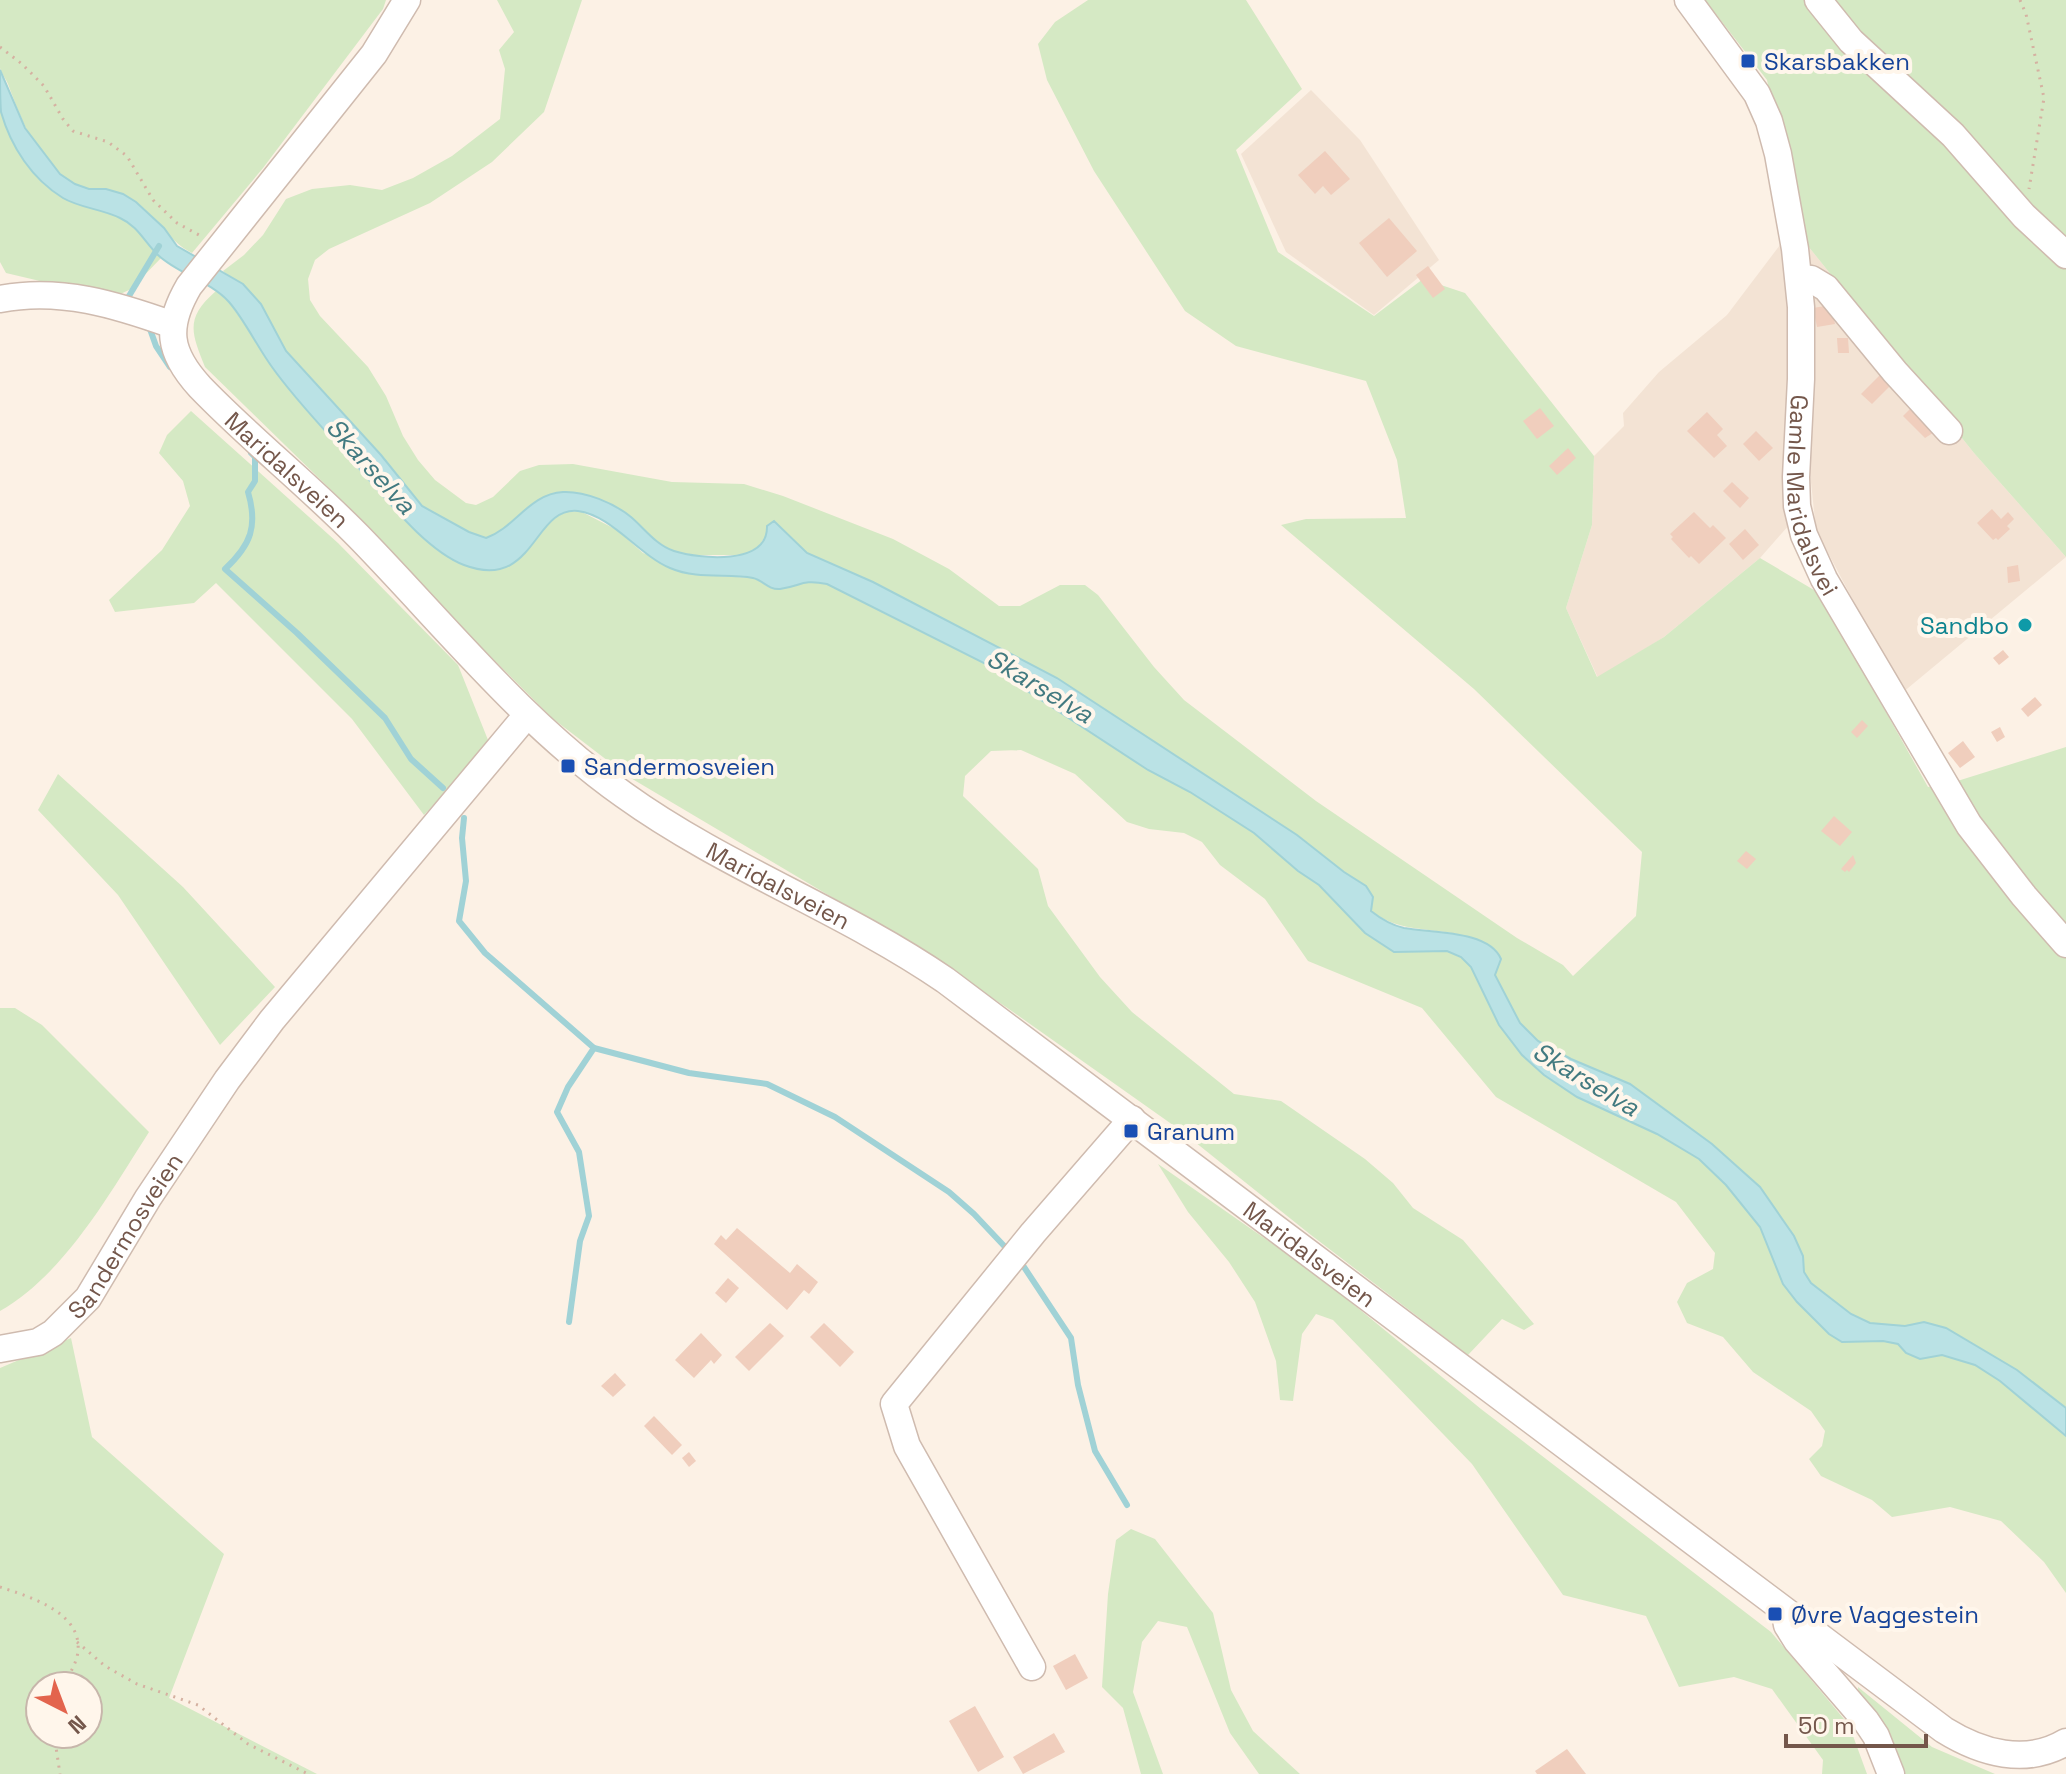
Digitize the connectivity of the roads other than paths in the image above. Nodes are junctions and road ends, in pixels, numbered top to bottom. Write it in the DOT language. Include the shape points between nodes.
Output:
graph roads {
  1 [pos="407,0"];
  2 [pos="1688,0"];
  3 [pos="1818,0"];
  4 [pos="2066,255"];
  5 [pos="1799,278"];
  6 [pos="0,299"];
  7 [pos="173,325"];
  8 [pos="1949,431"];
  9 [pos="527,715"];
  10 [pos="2066,944"];
  11 [pos="1132,1119"];
  12 [pos="0,1349"];
  13 [pos="1786,1610"];
  14 [pos="1032,1667"];
  15 [pos="2066,1742"];
  16 [pos="1891,1774"];
  1 -- 7 [label="street" via="374,54 189,286"];
  2 -- 5 [label="street, Gamle Maridalsvei" via="1751,83 1769,121"];
  3 -- 4 [label="street" via="1862,52 1953,135"];
  5 -- 8 [label="street" via="1826,288"];
  5 -- 10 [label="street, Gamle Maridalsvei" via="1796,493 1809,548 1944,786 1994,858"];
  6 -- 7 [label="street" via="42,293 70,296"];
  7 -- 9 [label="street, Maridalsveien" via="176,354 189,376 353,531"];
  9 -- 11 [label="street, Maridalsveien" via="627,798 926,967"];
  9 -- 12 [label="street, Sandermosveien" via="254,1044 189,1133 88,1298 38,1342"];
  11 -- 13 [label="street, Maridalsveien"];
  11 -- 14 [label="street" via="894,1404 907,1446"];
  13 -- 15 [label="street, Maridalsveien" via="1929,1720 1972,1746 2026,1755"];
  13 -- 16 [label="street" via="1787,1625 1797,1641 1876,1736"];
}
